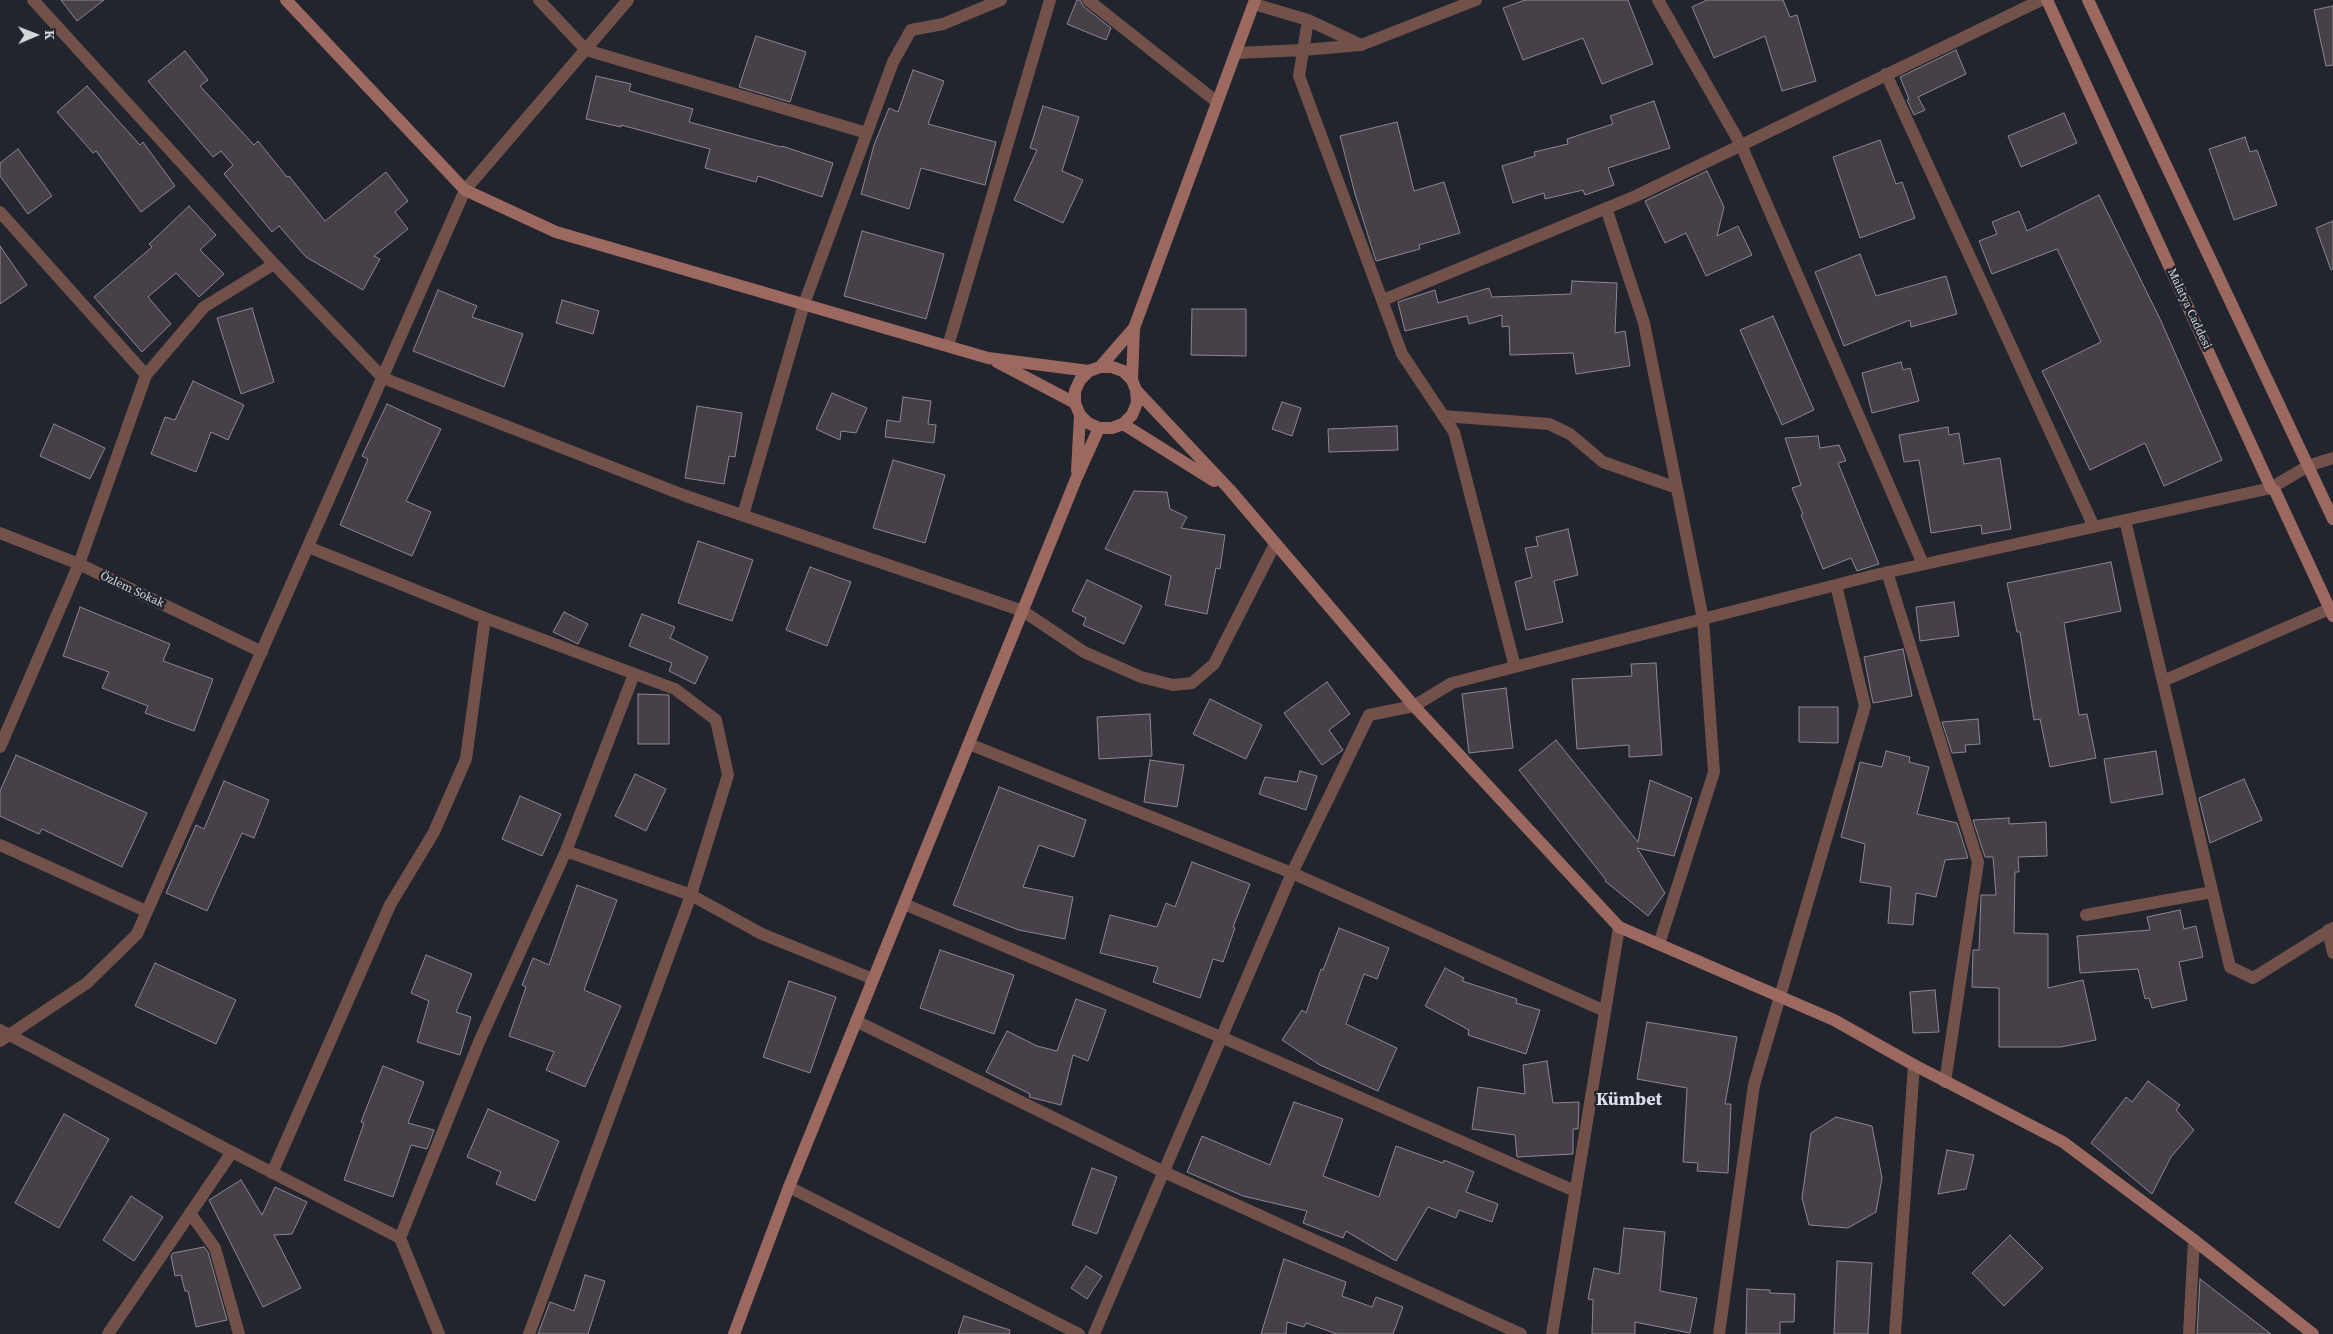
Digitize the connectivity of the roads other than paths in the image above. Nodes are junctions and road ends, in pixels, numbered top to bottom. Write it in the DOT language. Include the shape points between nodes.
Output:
graph roads {
  1 [pos="33,0"];
  2 [pos="286,0"];
  3 [pos="538,0"];
  4 [pos="628,0"];
  5 [pos="1001,0"];
  6 [pos="1050,0"];
  7 [pos="1088,0"];
  8 [pos="1476,0"];
  9 [pos="1658,0"];
  10 [pos="2041,0"];
  11 [pos="2047,0"];
  12 [pos="2088,0"];
  13 [pos="1254,2"];
  14 [pos="1308,20"];
  15 [pos="1361,45"];
  16 [pos="586,50"];
  17 [pos="1302,50"];
  18 [pos="1236,53"];
  19 [pos="1886,74"];
  20 [pos="1218,102"];
  21 [pos="867,134"];
  22 [pos="1741,145"];
  23 [pos="466,190"];
  24 [pos="1606,208"];
  25 [pos="0,212"];
  26 [pos="274,264"];
  27 [pos="1383,300"];
  28 [pos="804,304"];
  29 [pos="1134,328"];
  30 [pos="948,346"];
  31 [pos="988,358"];
  32 [pos="1094,369"];
  33 [pos="146,375"];
  34 [pos="383,378"];
  35 [pos="1134,385"];
  36 [pos="1077,409"];
  37 [pos="1443,416"];
  38 [pos="1123,424"];
  39 [pos="1099,428"];
  40 [pos="2333,458"];
  41 [pos="2308,466"];
  42 [pos="1076,479"];
  43 [pos="1677,488"];
  44 [pos="2271,488"];
  45 [pos="1230,490"];
  46 [pos="743,515"];
  47 [pos="2333,518"];
  48 [pos="2125,520"];
  49 [pos="2094,527"];
  50 [pos="0,532"];
  51 [pos="1275,544"];
  52 [pos="308,547"];
  53 [pos="78,564"];
  54 [pos="1922,564"];
  55 [pos="1887,572"];
  56 [pos="1836,585"];
  57 [pos="1023,610"];
  58 [pos="2331,613"];
  59 [pos="485,618"];
  60 [pos="1703,619"];
  61 [pos="262,652"];
  62 [pos="1515,667"];
  63 [pos="634,674"];
  64 [pos="2163,681"];
  65 [pos="1414,706"];
  66 [pos="969,744"];
  67 [pos="0,747"];
  68 [pos="0,845"];
  69 [pos="566,851"];
  70 [pos="1292,873"];
  71 [pos="2212,892"];
  72 [pos="691,895"];
  73 [pos="904,904"];
  74 [pos="146,912"];
  75 [pos="2086,915"];
  76 [pos="1619,927"];
  77 [pos="2330,929"];
  78 [pos="1660,944"];
  79 [pos="2333,953"];
  80 [pos="873,978"];
  81 [pos="1779,996"];
  82 [pos="1605,1012"];
  83 [pos="856,1021"];
  84 [pos="3,1035"];
  85 [pos="1221,1037"];
  86 [pos="1914,1066"];
  87 [pos="1945,1082"];
  88 [pos="232,1152"];
  89 [pos="1164,1172"];
  90 [pos="272,1173"];
  91 [pos="789,1187"];
  92 [pos="1575,1191"];
  93 [pos="190,1213"];
  94 [pos="400,1238"];
  95 [pos="2194,1240"];
  96 [pos="108,1334"];
  97 [pos="239,1334"];
  98 [pos="439,1334"];
  99 [pos="529,1334"];
  100 [pos="734,1334"];
  101 [pos="1079,1334"];
  102 [pos="1094,1334"];
  103 [pos="1521,1334"];
  104 [pos="1552,1334"];
  105 [pos="1719,1334"];
  106 [pos="1895,1334"];
  107 [pos="2189,1334"];
  108 [pos="2313,1334"];
  1 -- 26 [label="street"];
  2 -- 23 [label="street"];
  3 -- 16 [label="street"];
  4 -- 16 [label="street"];
  5 -- 21 [label="street" via="943,24 911,30 893,62"];
  6 -- 30 [label="street"];
  7 -- 20 [label="street"];
  8 -- 15 [label="street"];
  9 -- 22 [label="street"];
  10 -- 19 [label="street"];
  11 -- 44 [label="street, Malatya Caddesi"];
  12 -- 41 [label="street"];
  13 -- 14 [label="street"];
  13 -- 18 [label="street"];
  14 -- 15 [label="street"];
  14 -- 17 [label="street"];
  15 -- 17 [label="street"];
  16 -- 21 [label="street"];
  16 -- 23 [label="street"];
  17 -- 18 [label="street"];
  17 -- 27 [label="street" via="1299,76"];
  18 -- 20 [label="street"];
  19 -- 22 [label="street"];
  19 -- 49 [label="street"];
  20 -- 29 [label="street"];
  21 -- 28 [label="street"];
  22 -- 24 [label="street"];
  22 -- 54 [label="street"];
  23 -- 28 [label="street" via="556,232"];
  23 -- 34 [label="street"];
  24 -- 27 [label="street"];
  24 -- 43 [label="street" via="1644,323"];
  25 -- 33 [label="street"];
  26 -- 33 [label="street" via="204,307"];
  26 -- 34 [label="street"];
  27 -- 37 [label="street" via="1402,354"];
  28 -- 30 [label="street"];
  28 -- 46 [label="street"];
  29 -- 32 [label="street"];
  29 -- 35 [label="street"];
  30 -- 31 [label="street"];
  31 -- 32 [label="street"];
  31 -- 36 [label="street"];
  32 -- 35 [label="street" via="1112,367 1124,371"];
  32 -- 36 [label="street" via="1080,380 1075,391"];
  33 -- 53 [label="street"];
  34 -- 46 [label="street" via="686,496"];
  34 -- 52 [label="street"];
  35 -- 38 [label="street" via="1137,403"];
  35 -- 45 [label="street"];
  36 -- 39 [label="street" via="1088,424"];
  36 -- 42 [label="street"];
  37 -- 43 [label="street" via="1549,424 1570,434 1603,462"];
  37 -- 62 [label="street" via="1454,432"];
  38 -- 39 [label="street"];
  38 -- 45 [label="street"];
  39 -- 42 [label="street"];
  40 -- 41 [label="street"];
  41 -- 44 [label="street"];
  41 -- 47 [label="street"];
  42 -- 57 [label="street"];
  43 -- 60 [label="street"];
  44 -- 48 [label="street"];
  44 -- 58 [label="street, Malatya Caddesi"];
  45 -- 51 [label="street"];
  46 -- 57 [label="street"];
  48 -- 49 [label="street"];
  48 -- 64 [label="street"];
  49 -- 54 [label="street"];
  50 -- 53 [label="street, Özlem Sokak"];
  51 -- 57 [label="street" via="1214,664 1192,683 1173,685 1141,677 1084,652"];
  51 -- 65 [label="street"];
  52 -- 59 [label="street"];
  52 -- 61 [label="street"];
  53 -- 61 [label="street, Özlem Sokak"];
  53 -- 67 [label="street"];
  54 -- 55 [label="street"];
  55 -- 56 [label="street"];
  55 -- 87 [label="street" via="1978,862"];
  56 -- 60 [label="street"];
  56 -- 81 [label="street" via="1865,706"];
  57 -- 66 [label="street"];
  58 -- 64 [label="street"];
  59 -- 63 [label="street"];
  59 -- 90 [label="street" via="466,759 434,832 390,905"];
  60 -- 62 [label="street"];
  60 -- 78 [label="street" via="1714,772"];
  61 -- 74 [label="street"];
  62 -- 65 [label="street" via="1452,683"];
  63 -- 69 [label="street"];
  63 -- 72 [label="street" via="675,689 716,720 728,775"];
  64 -- 71 [label="street"];
  65 -- 70 [label="street" via="1369,715"];
  65 -- 76 [label="street"];
  66 -- 70 [label="street"];
  66 -- 73 [label="street"];
  68 -- 74 [label="street"];
  69 -- 72 [label="street"];
  69 -- 94 [label="street" via="479,1042"];
  70 -- 82 [label="street"];
  70 -- 85 [label="street"];
  71 -- 75 [label="street"];
  71 -- 77 [label="street" via="2230,967 2253,978"];
  72 -- 80 [label="street" via="762,934"];
  72 -- 99 [label="street"];
  73 -- 80 [label="street"];
  73 -- 85 [label="street"];
  74 -- 84 [label="street" via="137,934 87,983"];
  76 -- 78 [label="street"];
  76 -- 82 [label="street"];
  77 -- 79 [label="street"];
  78 -- 81 [label="street"];
  80 -- 83 [label="street"];
  81 -- 86 [label="street" via="1834,1020"];
  81 -- 105 [label="street" via="1754,1085"];
  82 -- 92 [label="street"];
  83 -- 89 [label="street"];
  83 -- 91 [label="street"];
  84 -- 88 [label="street"];
  85 -- 89 [label="street"];
  85 -- 92 [label="street"];
  86 -- 87 [label="street"];
  86 -- 106 [label="street"];
  87 -- 95 [label="street" via="2063,1142"];
  88 -- 90 [label="street"];
  88 -- 93 [label="street"];
  89 -- 102 [label="street"];
  89 -- 103 [label="street"];
  90 -- 94 [label="street"];
  91 -- 100 [label="street"];
  91 -- 101 [label="street"];
  92 -- 104 [label="street"];
  93 -- 96 [label="street"];
  93 -- 97 [label="street" via="215,1248"];
  94 -- 98 [label="street"];
  95 -- 107 [label="street"];
  95 -- 108 [label="street"];
}
